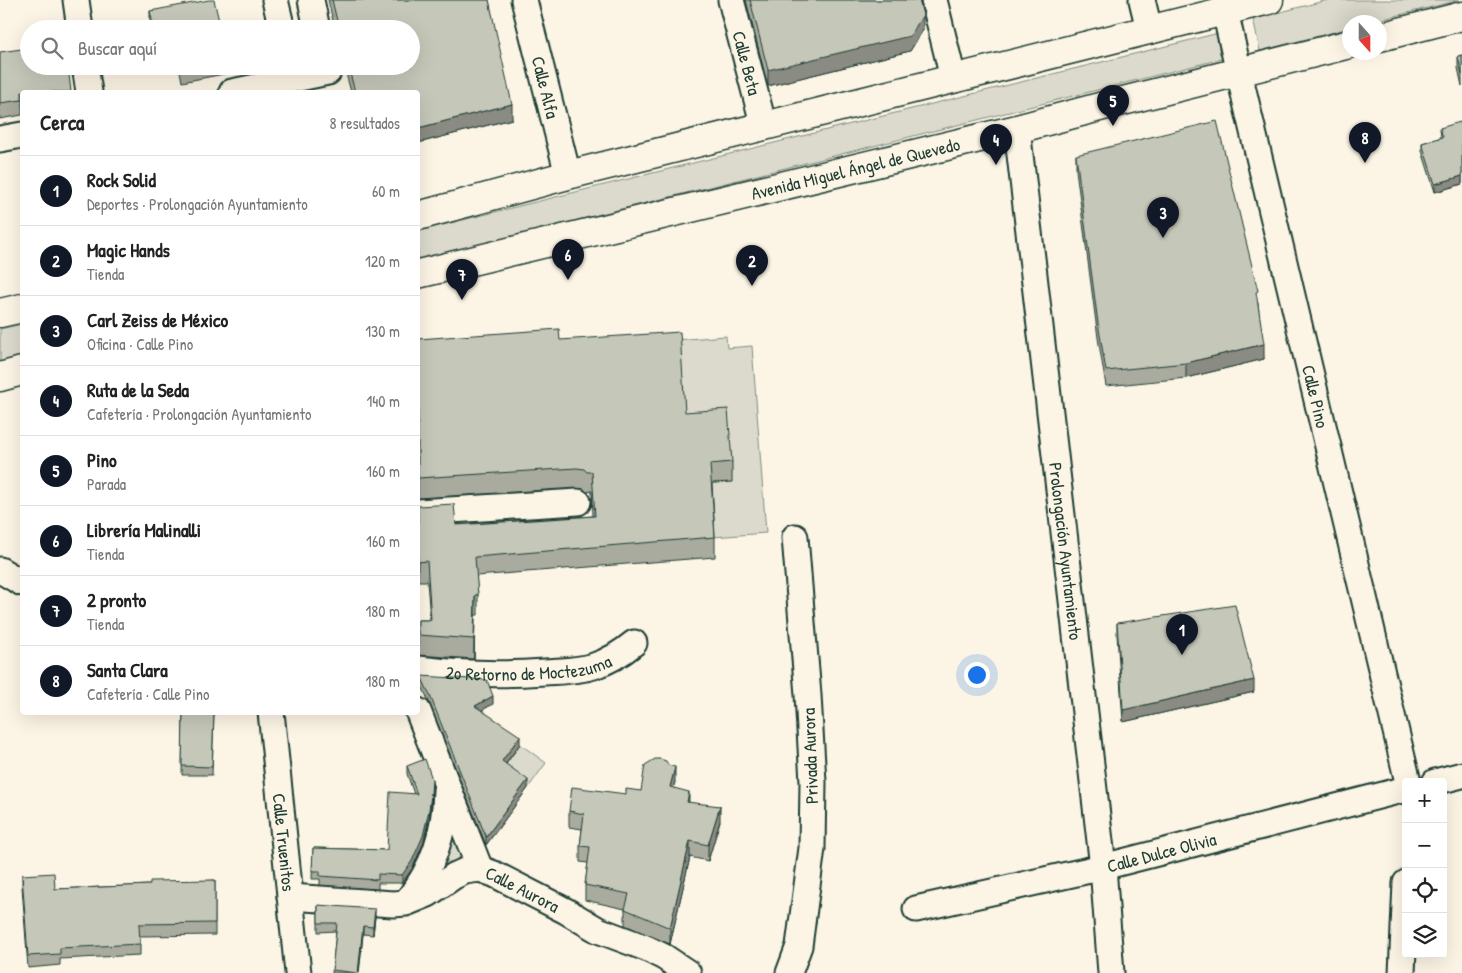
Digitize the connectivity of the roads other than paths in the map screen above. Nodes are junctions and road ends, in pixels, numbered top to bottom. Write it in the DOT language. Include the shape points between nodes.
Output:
graph roads {
  1 [pos="76,0"];
  2 [pos="275,0"];
  3 [pos="311,0"];
  4 [pos="524,0"];
  5 [pos="731,0"];
  6 [pos="934,0"];
  7 [pos="1142,0"];
  8 [pos="1269,0"];
  9 [pos="1225,10"];
  10 [pos="1462,16"];
  11 [pos="79,20"];
  12 [pos="280,20"];
  13 [pos="316,20"];
  14 [pos="1149,29"];
  15 [pos="1387,35"];
  16 [pos="1342,46"];
  17 [pos="1239,73"];
  18 [pos="86,75"];
  19 [pos="329,77"];
  20 [pos="954,78"];
  21 [pos="294,79"];
  22 [pos="89,90"];
  23 [pos="242,90"];
  24 [pos="764,127"];
  25 [pos="1018,129"];
  26 [pos="20,135"];
  27 [pos="0,139"];
  28 [pos="568,175"];
  29 [pos="420,215"];
  30 [pos="420,274"];
  31 [pos="20,308"];
  32 [pos="0,313"];
  33 [pos="20,372"];
  34 [pos="0,377"];
  35 [pos="578,502"];
  36 [pos="420,512"];
  37 [pos="795,537"];
  38 [pos="0,570"];
  39 [pos="20,582"];
  40 [pos="634,643"];
  41 [pos="420,669"];
  42 [pos="271,715"];
  43 [pos="420,715"];
  44 [pos="1462,775"];
  45 [pos="1407,778"];
  46 [pos="1447,779"];
  47 [pos="446,784"];
  48 [pos="1402,790"];
  49 [pos="1102,867"];
  50 [pos="480,869"];
  51 [pos="290,897"];
  52 [pos="406,902"];
  53 [pos="916,909"];
  54 [pos="1405,913"];
  55 [pos="298,973"];
  56 [pos="688,973"];
  57 [pos="789,973"];
  58 [pos="1111,973"];
  59 [pos="1402,973"];
  1 -- 11 [label="street"];
  2 -- 12 [label="street"];
  3 -- 13 [label="street"];
  4 -- 28 [label="street, Calle Alfa"];
  5 -- 24 [label="street, Calle Beta"];
  6 -- 20 [label="street"];
  7 -- 14 [label="street"];
  8 -- 9 [label="main road"];
  9 -- 14 [label="main road"];
  9 -- 17 [label="street, Calle Pino"];
  10 -- 15 [label="main road"];
  14 -- 20 [label="main road"];
  16 -- 17 [label="main road, Avenida Miguel Ángel de Quevedo"];
  17 -- 25 [label="main road, Avenida Miguel Ángel de Quevedo"];
  17 -- 45 [label="street, Calle Pino"];
  18 -- 22 [label="street"];
  19 -- 21 [label="street"];
  20 -- 24 [label="main road"];
  21 -- 23 [label="street"];
  24 -- 28 [label="main road"];
  25 -- 30 [label="main road, Avenida Miguel Ángel de Quevedo"];
  25 -- 49 [label="street, Prolongación Ayuntamiento"];
  26 -- 27 [label="street"];
  28 -- 29 [label="main road"];
  31 -- 32 [label="main road"];
  33 -- 34 [label="main road"];
  35 -- 36 [label="street"];
  37 -- 57 [label="street, Privada Aurora" via="813,782 812,848 799,946"];
  38 -- 39 [label="street"];
  40 -- 41 [label="street, 2o Retorno de Moctezuma" via="607,661 566,671 467,674"];
  42 -- 51 [label="street, Calle Truenitos"];
  43 -- 47 [label="street"];
  44 -- 46 [label="street"];
  47 -- 50 [label="street"];
  47 -- 52 [label="street" via="446,808 435,854 418,888"];
  48 -- 49 [label="street, Calle Dulce Olivia"];
  49 -- 53 [label="street, Calle Dulce Olivia"];
  49 -- 58 [label="street, Prolongación Ayuntamiento"];
  50 -- 52 [label="street, Calle Aurora" via="454,876 428,894"];
  50 -- 56 [label="street, Calle Aurora" via="598,930 664,957"];
  51 -- 52 [label="street, Calle Aurora" via="393,904"];
  51 -- 55 [label="street, Calle Truenitos"];
  54 -- 59 [label="street"];
}
